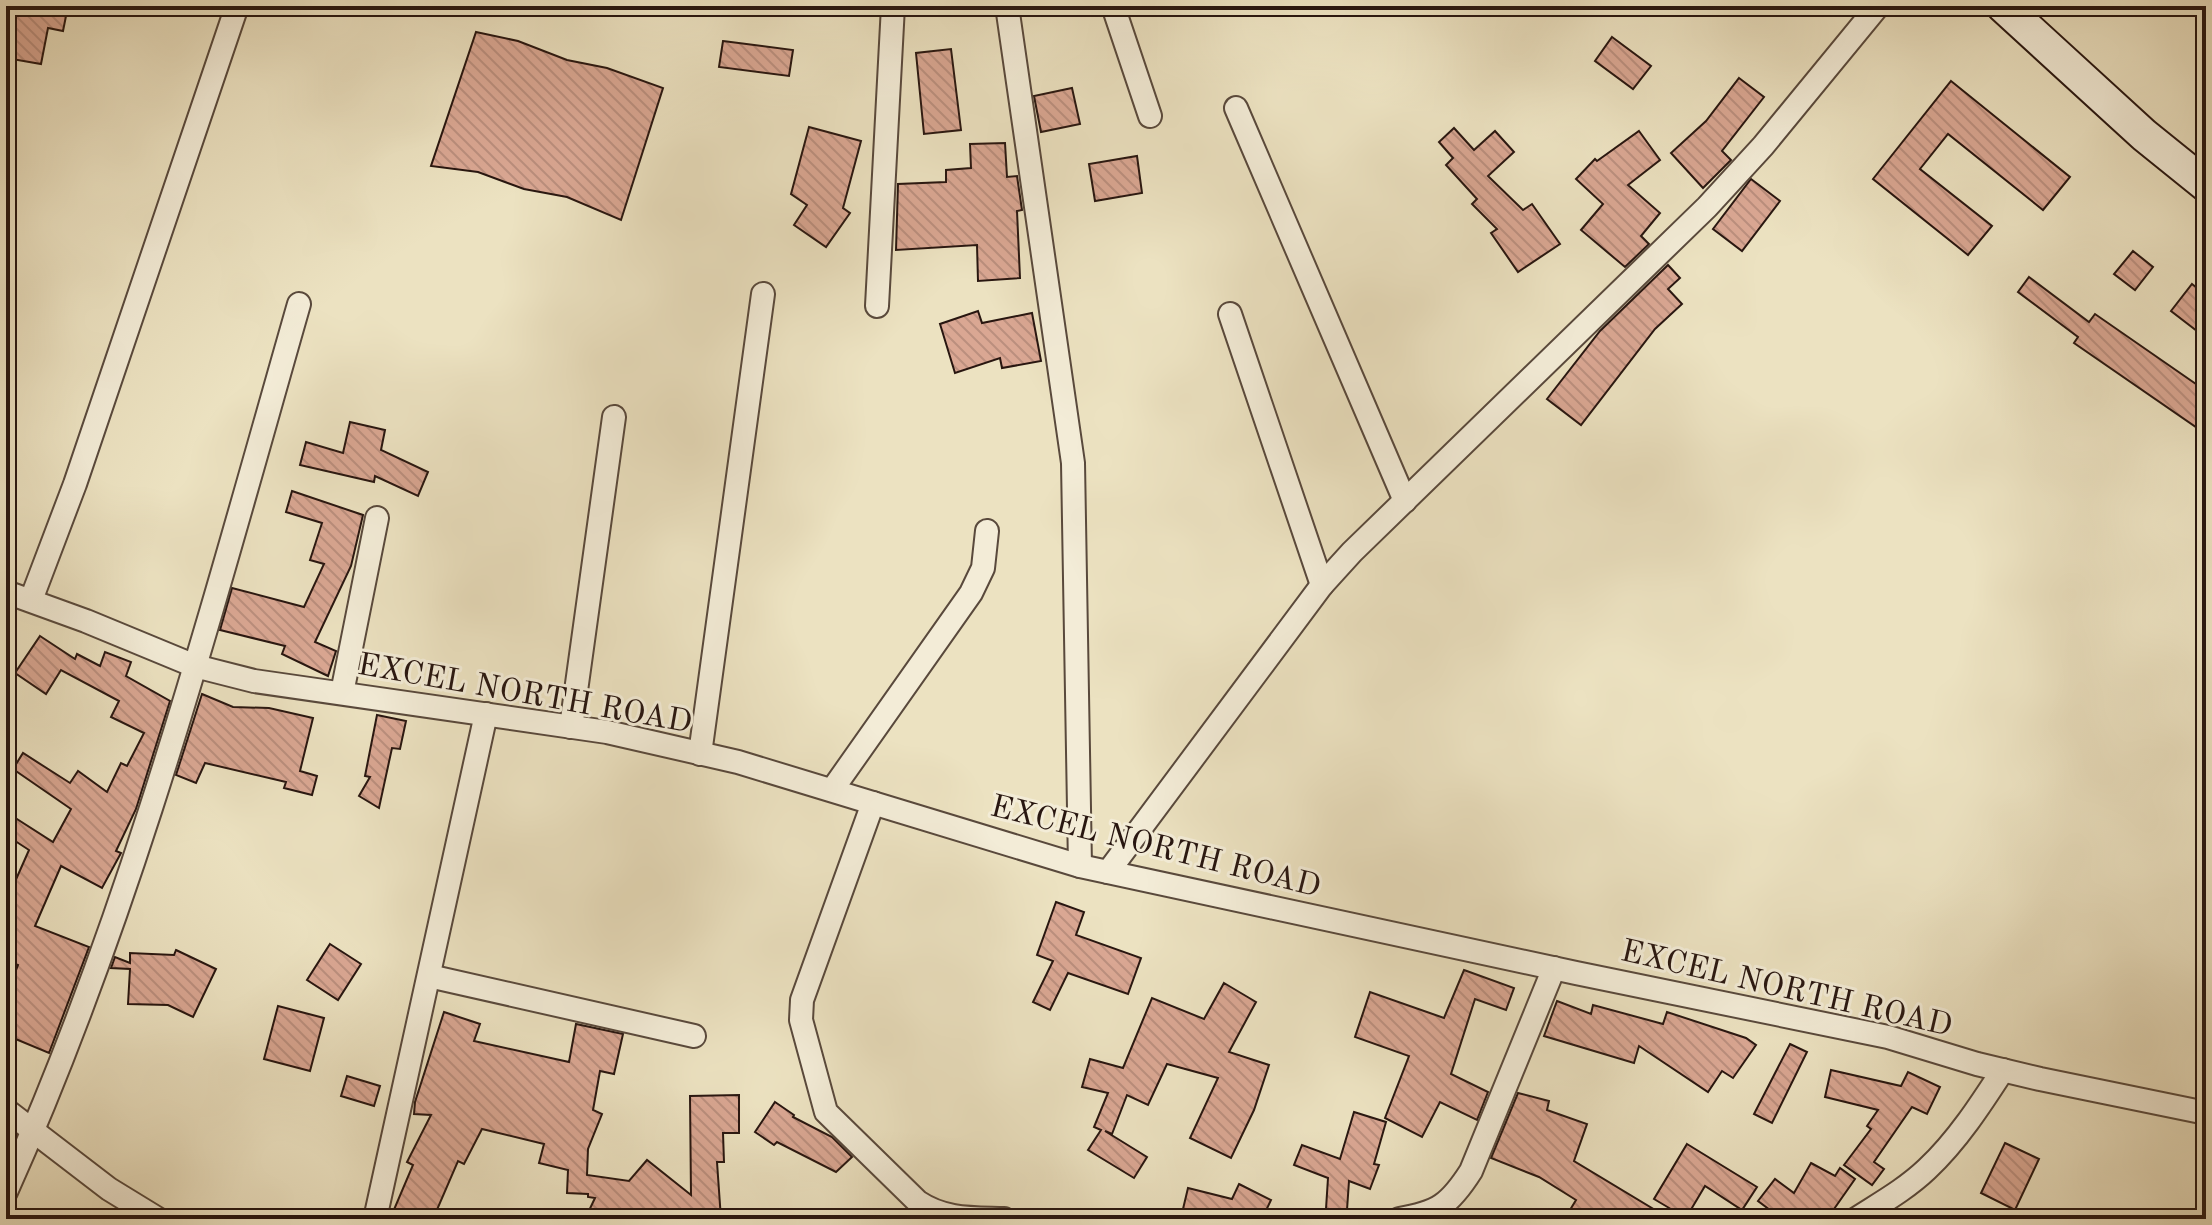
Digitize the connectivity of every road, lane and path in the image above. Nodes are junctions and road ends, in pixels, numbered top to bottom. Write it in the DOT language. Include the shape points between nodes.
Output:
graph roads {
  1 [pos="237,6"];
  2 [pos="893,6"];
  3 [pos="1007,6"];
  4 [pos="1113,6"];
  5 [pos="1878,6"];
  6 [pos="2003,6"];
  7 [pos="1236,108"];
  8 [pos="1150,116"];
  9 [pos="2206,185"];
  10 [pos="763,294"];
  11 [pos="299,304"];
  12 [pos="877,306"];
  13 [pos="1230,314"];
  14 [pos="614,417"];
  15 [pos="1405,501"];
  16 [pos="377,518"];
  17 [pos="987,531"];
  18 [pos="1322,585"];
  19 [pos="6,592"];
  20 [pos="31,600"];
  21 [pos="195,666"];
  22 [pos="342,693"];
  23 [pos="486,714"];
  24 [pos="571,727"];
  25 [pos="700,754"];
  26 [pos="832,790"];
  27 [pos="873,803"];
  28 [pos="1080,866"];
  29 [pos="1108,872"];
  30 [pos="1554,968"];
  31 [pos="429,976"];
  32 [pos="694,1036"];
  33 [pos="2003,1070"];
  34 [pos="6,1110"];
  35 [pos="2206,1113"];
  36 [pos="33,1130"];
  37 [pos="6,1192"];
  38 [pos="158,1219"];
  39 [pos="375,1219"];
  40 [pos="1004,1219"];
  41 [pos="1399,1219"];
  42 [pos="1856,1219"];
  1 -- 20 [label="street"];
  2 -- 12 [label="street"];
  3 -- 28 [label="street" via="1073,463"];
  4 -- 8 [label="street"];
  5 -- 15 [label="street" via="1707,207"];
  6 -- 9 [label="street"];
  7 -- 15 [label="street"];
  10 -- 25 [label="street"];
  11 -- 21 [label="street"];
  13 -- 18 [label="street"];
  14 -- 24 [label="street"];
  15 -- 18 [label="street"];
  16 -- 22 [label="street"];
  17 -- 26 [label="street" via="983,568 971,593"];
  18 -- 29 [label="street"];
  19 -- 20 [label="street, EXCEL NORTH ROAD"];
  20 -- 21 [label="street, EXCEL NORTH ROAD"];
  21 -- 22 [label="street, EXCEL NORTH ROAD" via="254,681"];
  21 -- 36 [label="street" via="114,917"];
  22 -- 23 [label="street, EXCEL NORTH ROAD"];
  23 -- 24 [label="street, EXCEL NORTH ROAD"];
  23 -- 31 [label="street"];
  24 -- 25 [label="street, EXCEL NORTH ROAD"];
  25 -- 26 [label="street, EXCEL NORTH ROAD"];
  26 -- 27 [label="street, EXCEL NORTH ROAD"];
  27 -- 28 [label="street, EXCEL NORTH ROAD"];
  27 -- 40 [label="street" via="802,1000 801,1020 821,1100 831,1119 932,1212"];
  28 -- 29 [label="street, EXCEL NORTH ROAD"];
  29 -- 30 [label="street, EXCEL NORTH ROAD"];
  30 -- 33 [label="street, EXCEL NORTH ROAD" via="1888,1037"];
  30 -- 41 [label="street" via="1471,1171 1446,1203 1428,1214"];
  31 -- 32 [label="street"];
  31 -- 39 [label="street"];
  33 -- 35 [label="street, EXCEL NORTH ROAD"];
  33 -- 42 [label="street" via="1929,1167"];
  34 -- 36 [label="street"];
  36 -- 37 [label="street"];
  36 -- 38 [label="street"];
}
